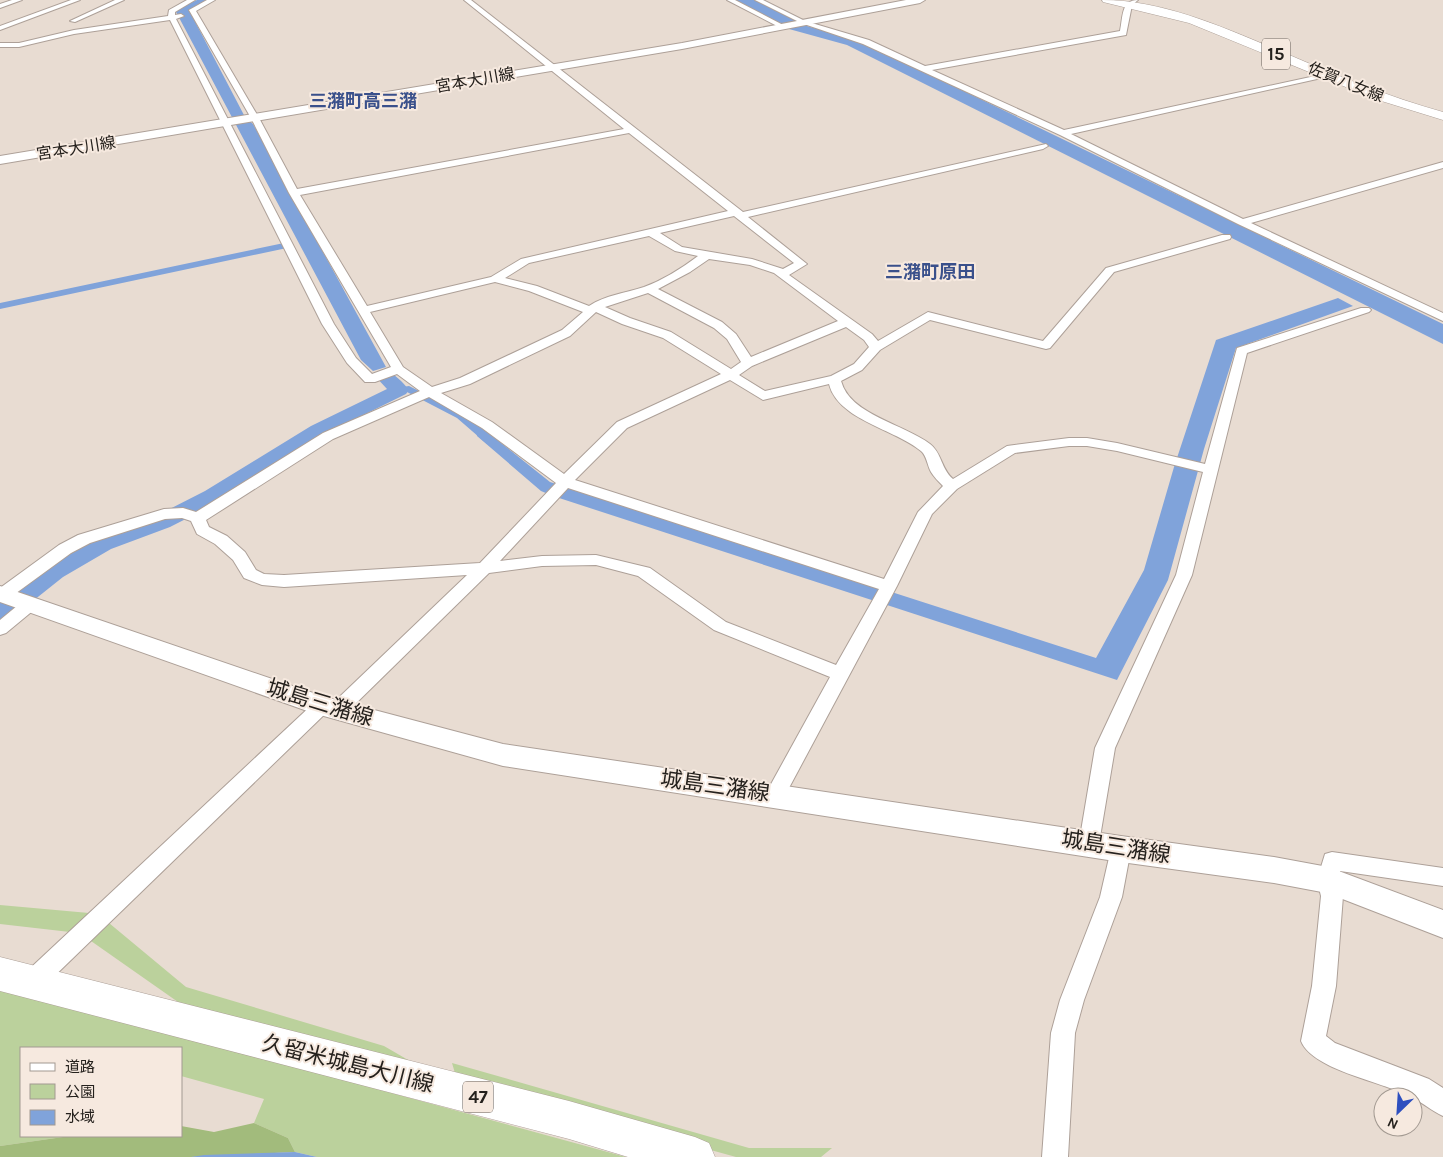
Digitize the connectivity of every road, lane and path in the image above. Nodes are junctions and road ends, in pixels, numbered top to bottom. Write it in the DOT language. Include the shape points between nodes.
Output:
graph roads {
  1 [pos="19,0"];
  2 [pos="77,0"];
  3 [pos="192,0"];
  4 [pos="212,0"];
  5 [pos="468,0"];
  6 [pos="730,0"];
  7 [pos="758,0"];
  8 [pos="920,0"];
  9 [pos="1107,0"];
  10 [pos="99,1"];
  11 [pos="118,1"];
  12 [pos="1132,2"];
  13 [pos="0,6"];
  14 [pos="196,14"];
  15 [pos="172,17"];
  16 [pos="73,21"];
  17 [pos="802,23"];
  18 [pos="783,26"];
  19 [pos="0,28"];
  20 [pos="0,45"];
  21 [pos="553,67"];
  22 [pos="922,69"];
  23 [pos="1326,75"];
  24 [pos="1443,116"];
  25 [pos="253,118"];
  26 [pos="230,122"];
  27 [pos="631,130"];
  28 [pos="1063,133"];
  29 [pos="1042,146"];
  30 [pos="0,160"];
  31 [pos="1443,165"];
  32 [pos="294,193"];
  33 [pos="740,214"];
  34 [pos="1242,222"];
  35 [pos="651,232"];
  36 [pos="1226,237"];
  37 [pos="707,255"];
  38 [pos="782,274"];
  39 [pos="495,279"];
  40 [pos="649,290"];
  41 [pos="593,309"];
  42 [pos="365,310"];
  43 [pos="1365,310"];
  44 [pos="1443,317"];
  45 [pos="847,322"];
  46 [pos="876,347"];
  47 [pos="748,363"];
  48 [pos="398,369"];
  49 [pos="730,375"];
  50 [pos="834,379"];
  51 [pos="423,394"];
  52 [pos="1210,469"];
  53 [pos="564,483"];
  54 [pos="952,486"];
  55 [pos="198,518"];
  56 [pos="484,568"];
  57 [pos="885,593"];
  58 [pos="1,595"];
  59 [pos="29,605"];
  60 [pos="0,629"];
  61 [pos="840,674"];
  62 [pos="329,709"];
  63 [pos="775,795"];
  64 [pos="1089,843"];
  65 [pos="1121,849"];
  66 [pos="1443,877"];
  67 [pos="1328,880"];
  68 [pos="1443,924"];
  69 [pos="16,978"];
  70 [pos="1443,1103"];
  71 [pos="695,1157"];
  72 [pos="1055,1157"];
  1 -- 13 [label="street"];
  2 -- 19 [label="street"];
  3 -- 15 [label="street" via="171,12"];
  4 -- 14 [label="street" via="192,10"];
  5 -- 21 [label="street"];
  6 -- 18 [label="street"];
  7 -- 17 [label="street"];
  8 -- 17 [label="main road, 宮本大川線"];
  9 -- 12 [label="main road, 佐賀八女線 / 15"];
  10 -- 11 [label="street"];
  11 -- 16 [label="street"];
  12 -- 22 [label="street" via="1123,33"];
  12 -- 23 [label="main road, 佐賀八女線 / 15" via="1191,20"];
  14 -- 15 [label="street"];
  14 -- 25 [label="street"];
  15 -- 20 [label="street" via="74,32 19,45"];
  15 -- 26 [label="street"];
  17 -- 18 [label="main road, 宮本大川線"];
  17 -- 22 [label="street" via="866,42"];
  18 -- 21 [label="main road, 宮本大川線"];
  21 -- 25 [label="main road, 宮本大川線"];
  21 -- 27 [label="street"];
  22 -- 28 [label="street"];
  23 -- 24 [label="main road, 佐賀八女線 / 15" via="1398,103"];
  23 -- 28 [label="street"];
  25 -- 26 [label="main road, 宮本大川線"];
  25 -- 32 [label="street"];
  26 -- 30 [label="main road, 宮本大川線"];
  26 -- 48 [label="street" via="328,324 351,360 370,378"];
  27 -- 32 [label="street"];
  27 -- 33 [label="street"];
  28 -- 34 [label="street"];
  29 -- 33 [label="street"];
  31 -- 34 [label="street"];
  32 -- 42 [label="street"];
  33 -- 35 [label="street"];
  33 -- 38 [label="street" via="802,264"];
  34 -- 44 [label="street"];
  35 -- 37 [label="street" via="679,248"];
  35 -- 39 [label="street" via="525,261"];
  36 -- 46 [label="street" via="1110,270 1046,345 928,316"];
  37 -- 38 [label="street" via="752,262"];
  37 -- 40 [label="street"];
  38 -- 45 [label="street"];
  39 -- 41 [label="street" via="533,288"];
  39 -- 42 [label="street"];
  40 -- 41 [label="street"];
  40 -- 47 [label="street" via="718,325 732,337"];
  41 -- 49 [label="street" via="667,335"];
  41 -- 51 [label="street" via="566,333 464,381"];
  42 -- 48 [label="street"];
  43 -- 52 [label="street" via="1240,351"];
  45 -- 46 [label="street"];
  45 -- 47 [label="street"];
  46 -- 50 [label="street" via="858,367"];
  47 -- 49 [label="street"];
  48 -- 51 [label="street"];
  49 -- 50 [label="street" via="763,396"];
  49 -- 53 [label="street" via="622,425"];
  50 -- 54 [label="street" via="834,389 844,401 927,449 939,473"];
  51 -- 53 [label="street" via="486,425"];
  51 -- 55 [label="street" via="328,436"];
  52 -- 54 [label="street" via="1087,442 1012,449"];
  52 -- 64 [label="street" via="1184,575 1105,748"];
  53 -- 56 [label="street"];
  53 -- 57 [label="street"];
  54 -- 57 [label="street" via="926,512"];
  55 -- 56 [label="street" via="202,530 221,540 239,556 250,574 262,578 284,581"];
  55 -- 58 [label="street" via="183,513 164,514 84,539"];
  56 -- 61 [label="street" via="551,561 596,560 621,564 644,572 720,626"];
  56 -- 62 [label="street"];
  57 -- 61 [label="street"];
  58 -- 59 [label="main road, 城島三潴線"];
  59 -- 60 [label="street"];
  59 -- 62 [label="main road, 城島三潴線"];
  61 -- 63 [label="street"];
  62 -- 63 [label="main road, 城島三潴線" via="503,755"];
  62 -- 69 [label="street"];
  63 -- 64 [label="main road, 城島三潴線"];
  64 -- 65 [label="main road, 城島三潴線"];
  65 -- 67 [label="main road, 城島三潴線"];
  65 -- 72 [label="street" via="1111,897 1072,1000 1063,1034"];
  66 -- 67 [label="street" via="1332,861"];
  67 -- 68 [label="main road, 城島三潴線"];
  67 -- 70 [label="street" via="1332,896 1324,986 1313,1041 1327,1052 1420,1088"];
  69 -- 71 [label="main road, 久留米城島大川線 / 47" via="569,1120"];
}
